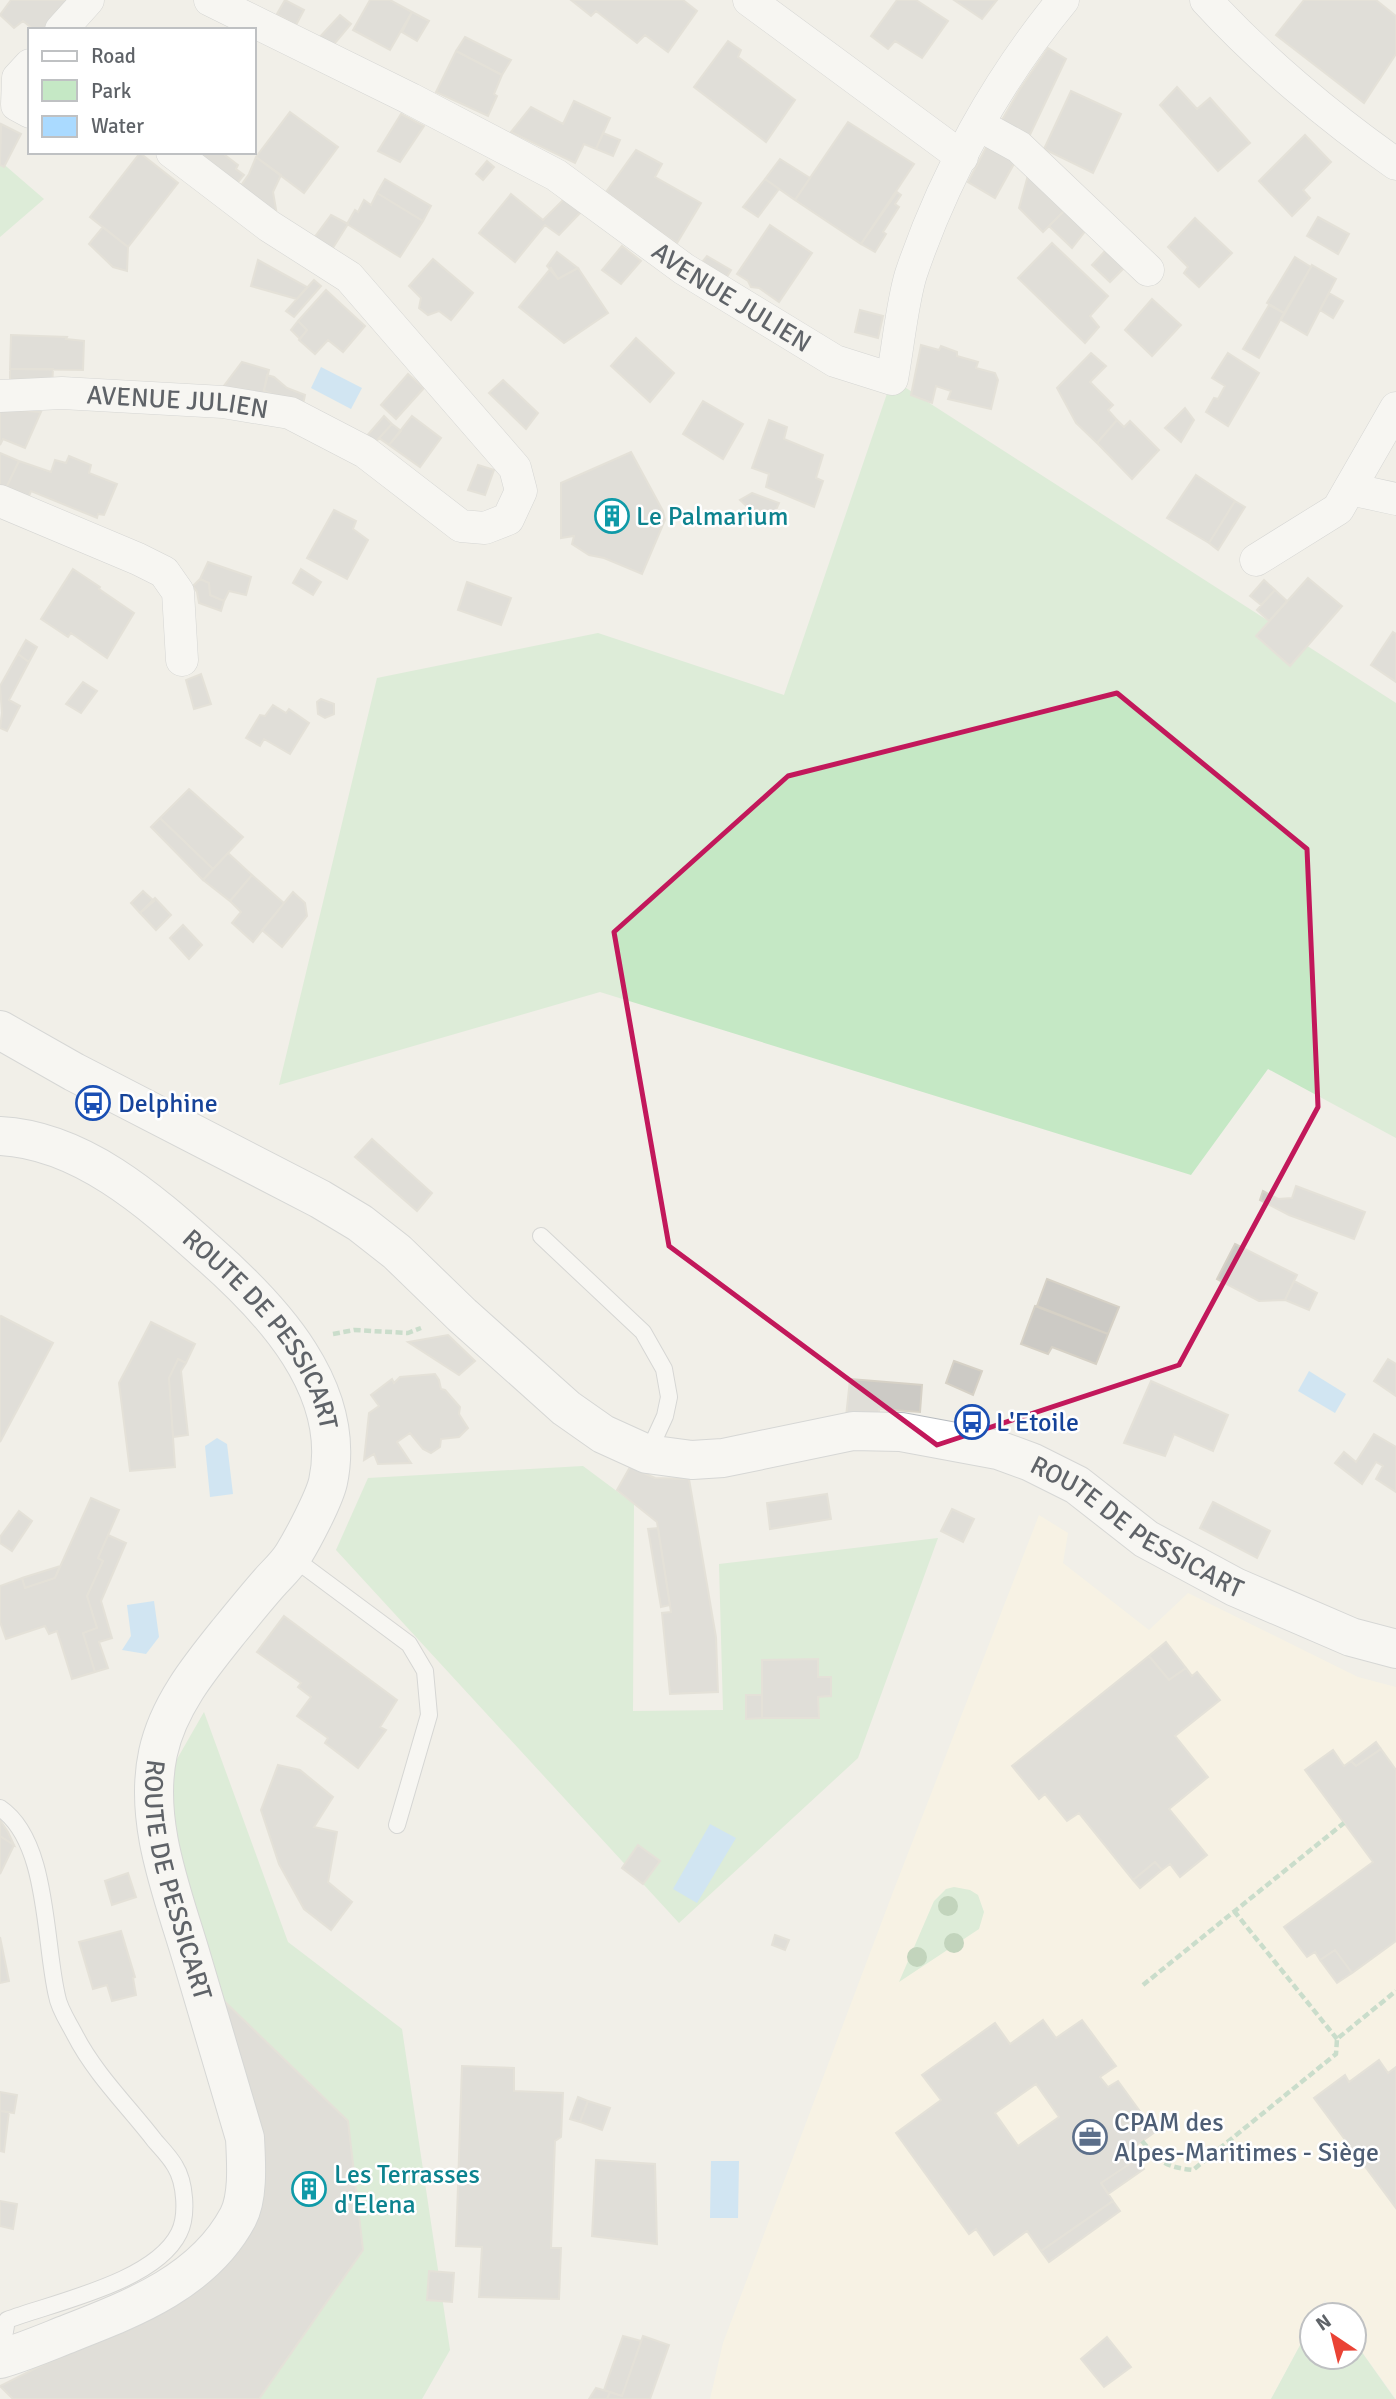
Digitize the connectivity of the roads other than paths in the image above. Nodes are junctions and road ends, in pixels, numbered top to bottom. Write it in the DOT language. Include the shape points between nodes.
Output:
graph roads {
  1 [pos="88,0"];
  2 [pos="210,0"];
  3 [pos="749,0"];
  4 [pos="1063,0"];
  5 [pos="1206,0"];
  6 [pos="63,28"];
  7 [pos="28,67"];
  8 [pos="28,111"];
  9 [pos="979,125"];
  10 [pos="175,154"];
  11 [pos="961,157"];
  12 [pos="1396,163"];
  13 [pos="1148,270"];
  14 [pos="0,396"];
  15 [pos="1396,408"];
  16 [pos="1350,489"];
  17 [pos="1396,499"];
  18 [pos="0,501"];
  19 [pos="1256,560"];
  20 [pos="182,660"];
  21 [pos="0,1030"];
  22 [pos="0,1136"];
  23 [pos="541,1236"];
  24 [pos="647,1454"];
  25 [pos="292,1557"];
  26 [pos="1396,1649"];
  27 [pos="0,1808"];
  28 [pos="397,1825"];
  29 [pos="3,2359"];
  1 -- 6 [label="street"];
  2 -- 11 [label="street, AVENUE JULIEN" via="556,175 684,269 835,361 892,379 910,277"];
  3 -- 11 [label="street"];
  4 -- 9 [label="street, AVENUE JULIEN"];
  5 -- 12 [label="street" via="1242,40"];
  7 -- 8 [label="street" via="18,78 18,105"];
  9 -- 11 [label="street, AVENUE JULIEN"];
  9 -- 13 [label="street" via="1019,146"];
  10 -- 14 [label="street, AVENUE JULIEN" via="269,226 349,277 515,468 521,491 508,519 485,528 461,526 365,452 290,413 223,401 62,393"];
  15 -- 16 [label="street"];
  16 -- 17 [label="street"];
  16 -- 19 [label="street" via="1338,509"];
  18 -- 20 [label="street" via="164,572 177,592"];
  21 -- 24 [label="street, ROUTE DE PESSICART" via="360,1223 566,1408 603,1434"];
  22 -- 25 [label="street, ROUTE DE PESSICART" via="15,1136 75,1156 136,1193 236,1276 293,1341 312,1375 332,1448 327,1485"];
  23 -- 24 [label="lane" via="643,1332 663,1369 668,1396"];
  24 -- 26 [label="street, ROUTE DE PESSICART" via="692,1460 723,1458 853,1431 901,1432 998,1450 1077,1485 1146,1539 1234,1587 1351,1637"];
  25 -- 28 [label="lane" via="409,1644 425,1671 429,1715"];
  25 -- 29 [label="street, ROUTE DE PESSICART" via="197,1671 170,1715 158,1753 154,1792 169,1881 245,2137 247,2175 239,2215 185,2277 150,2300"];
  27 -- 29 [label="lane" via="12,1816 29,1841 57,1999 80,2045 176,2166 185,2195 180,2232 158,2259 95,2291 7,2320"];
}
